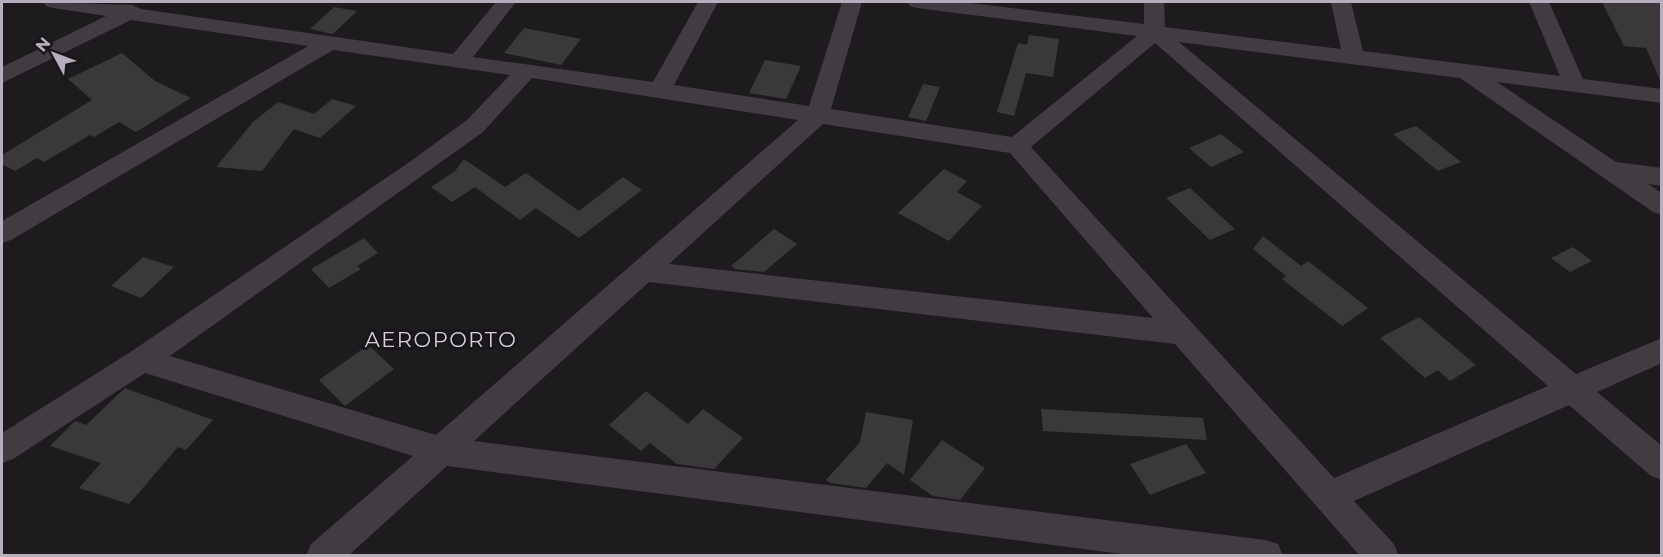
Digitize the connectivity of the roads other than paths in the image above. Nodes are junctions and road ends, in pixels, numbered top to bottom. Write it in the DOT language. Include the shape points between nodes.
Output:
graph roads {
  1 [pos="53,2"];
  2 [pos="153,2"];
  3 [pos="506,2"];
  4 [pos="708,2"];
  5 [pos="852,2"];
  6 [pos="917,2"];
  7 [pos="1154,2"];
  8 [pos="1341,2"];
  9 [pos="1539,2"];
  10 [pos="129,13"];
  11 [pos="1155,32"];
  12 [pos="330,43"];
  13 [pos="1354,57"];
  14 [pos="458,62"];
  15 [pos="527,70"];
  16 [pos="1464,71"];
  17 [pos="2,76"];
  18 [pos="1575,85"];
  19 [pos="659,92"];
  20 [pos="1662,96"];
  21 [pos="817,116"];
  22 [pos="1017,146"];
  23 [pos="1609,170"];
  24 [pos="1662,177"];
  25 [pos="1662,206"];
  26 [pos="2,233"];
  27 [pos="642,271"];
  28 [pos="1184,333"];
  29 [pos="1662,350"];
  30 [pos="142,360"];
  31 [pos="1572,389"];
  32 [pos="2,449"];
  33 [pos="442,451"];
  34 [pos="1662,466"];
  35 [pos="1329,495"];
  36 [pos="323,555"];
  37 [pos="1266,555"];
  38 [pos="1382,555"];
  1 -- 10 [label="street"];
  2 -- 10 [label="street"];
  3 -- 14 [label="street"];
  4 -- 19 [label="street"];
  5 -- 21 [label="street"];
  6 -- 11 [label="street"];
  7 -- 11 [label="street"];
  8 -- 13 [label="street"];
  9 -- 18 [label="street"];
  10 -- 12 [label="street"];
  10 -- 17 [label="street"];
  11 -- 13 [label="street"];
  11 -- 22 [label="street"];
  11 -- 31 [label="street"];
  12 -- 14 [label="street"];
  12 -- 26 [label="street"];
  13 -- 16 [label="street"];
  14 -- 15 [label="street"];
  15 -- 19 [label="street"];
  15 -- 30 [label="street" via="475,126"];
  16 -- 18 [label="street"];
  16 -- 23 [label="street"];
  18 -- 20 [label="street"];
  19 -- 21 [label="street"];
  21 -- 22 [label="street"];
  21 -- 27 [label="street"];
  22 -- 28 [label="street"];
  23 -- 24 [label="street"];
  23 -- 25 [label="street"];
  27 -- 28 [label="street"];
  27 -- 33 [label="street"];
  28 -- 35 [label="street"];
  29 -- 31 [label="street"];
  30 -- 32 [label="street"];
  30 -- 33 [label="street"];
  31 -- 34 [label="street"];
  31 -- 35 [label="street"];
  33 -- 36 [label="street"];
  33 -- 37 [label="street"];
  35 -- 38 [label="street"];
}
